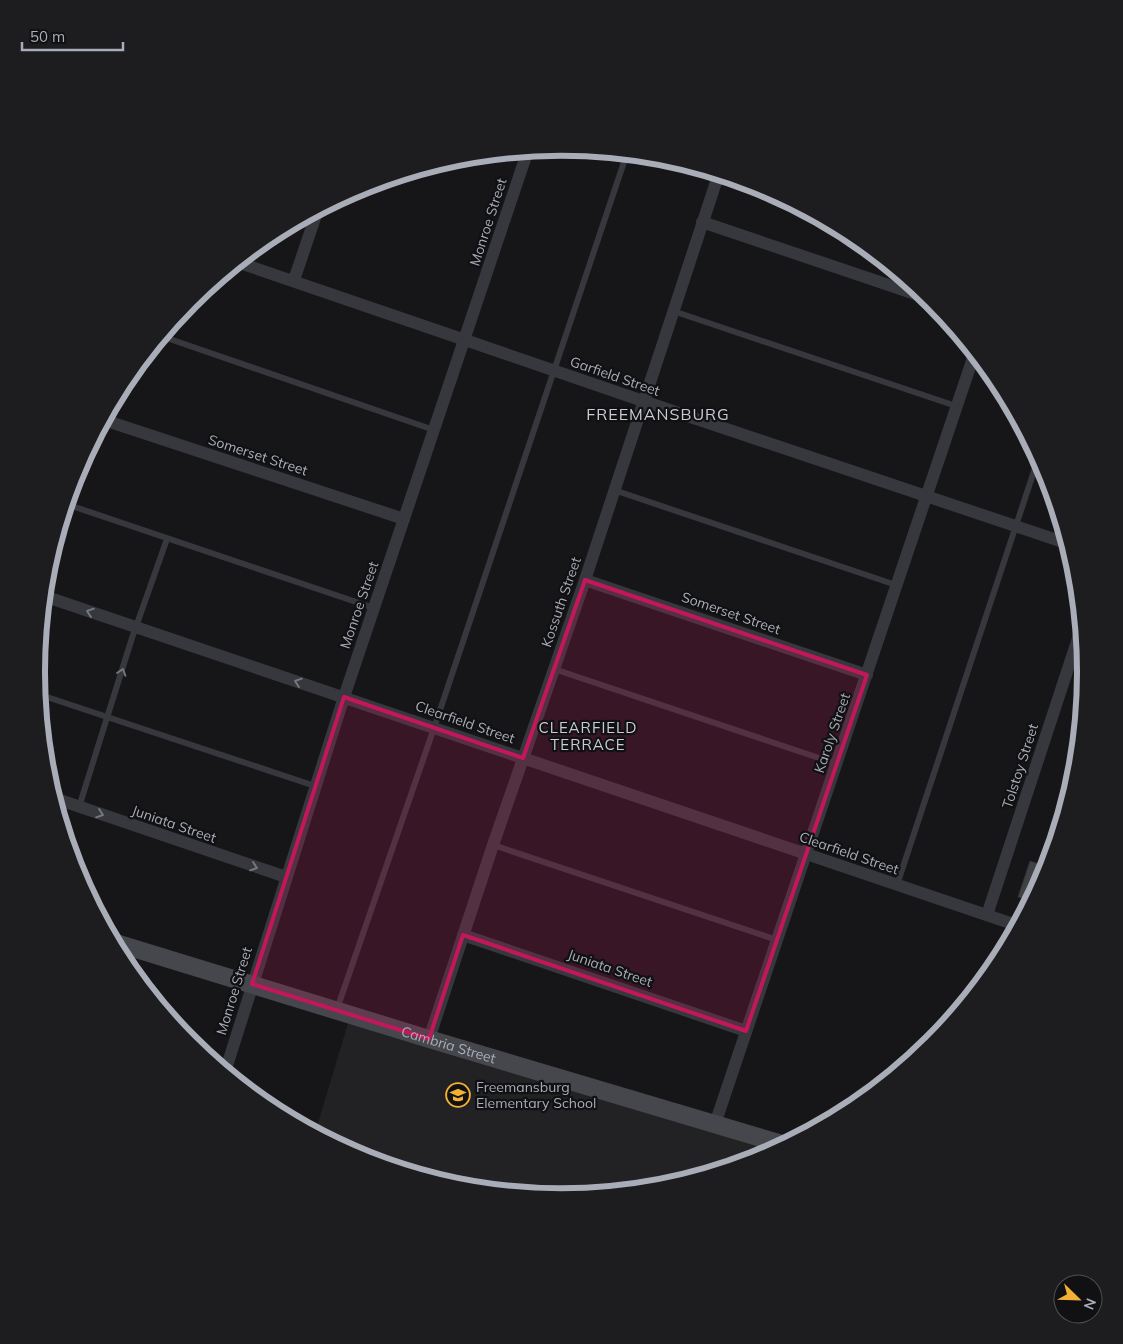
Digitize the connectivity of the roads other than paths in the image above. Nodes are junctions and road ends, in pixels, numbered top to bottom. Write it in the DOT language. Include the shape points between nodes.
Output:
graph roads {
  1 [pos="526,157"];
  2 [pos="625,160"];
  3 [pos="717,180"];
  4 [pos="315,219"];
  5 [pos="702,222"];
  6 [pos="244,264"];
  7 [pos="294,280"];
  8 [pos="912,293"];
  9 [pos="673,311"];
  10 [pos="167,338"];
  11 [pos="464,340"];
  12 [pos="972,360"];
  13 [pos="554,371"];
  14 [pos="643,401"];
  15 [pos="956,406"];
  16 [pos="110,422"];
  17 [pos="434,430"];
  18 [pos="1035,466"];
  19 [pos="614,490"];
  20 [pos="926,496"];
  21 [pos="72,506"];
  22 [pos="404,519"];
  23 [pos="1015,526"];
  24 [pos="167,539"];
  25 [pos="1061,541"];
  26 [pos="585,580"];
  27 [pos="896,585"];
  28 [pos="50,598"];
  29 [pos="374,608"];
  30 [pos="136,627"];
  31 [pos="1077,641"];
  32 [pos="554,669"];
  33 [pos="867,675"];
  34 [pos="46,697"];
  35 [pos="344,697"];
  36 [pos="107,718"];
  37 [pos="434,728"];
  38 [pos="523,758"];
  39 [pos="837,764"];
  40 [pos="315,786"];
  41 [pos="62,801"];
  42 [pos="79,807"];
  43 [pos="493,846"];
  44 [pos="806,854"];
  45 [pos="286,878"];
  46 [pos="897,885"];
  47 [pos="987,915"];
  48 [pos="1012,924"];
  49 [pos="463,934"];
  50 [pos="777,940"];
  51 [pos="123,945"];
  52 [pos="252,984"];
  53 [pos="337,1010"];
  54 [pos="746,1031"];
  55 [pos="429,1039"];
  56 [pos="227,1065"];
  57 [pos="715,1124"];
  58 [pos="775,1142"];
  1 -- 11 [label="street, Monroe Street"];
  2 -- 13 [label="lane"];
  3 -- 5 [label="street, Kossuth Street"];
  4 -- 7 [label="street"];
  5 -- 8 [label="street"];
  5 -- 9 [label="street, Kossuth Street"];
  6 -- 7 [label="street, Garfield Street"];
  7 -- 11 [label="street, Garfield Street"];
  9 -- 14 [label="street, Kossuth Street"];
  9 -- 15 [label="lane"];
  10 -- 17 [label="lane"];
  11 -- 13 [label="street, Garfield Street"];
  11 -- 17 [label="street, Monroe Street"];
  12 -- 15 [label="street, Karoly Street"];
  13 -- 14 [label="street, Garfield Street"];
  13 -- 37 [label="lane"];
  14 -- 19 [label="street, Kossuth Street"];
  14 -- 20 [label="street, Garfield Street"];
  15 -- 20 [label="street, Karoly Street"];
  16 -- 22 [label="street, Somerset Street"];
  17 -- 22 [label="street, Monroe Street"];
  18 -- 23 [label="lane"];
  19 -- 26 [label="street, Kossuth Street"];
  19 -- 27 [label="lane"];
  20 -- 23 [label="street, Garfield Street"];
  20 -- 27 [label="street, Karoly Street"];
  21 -- 24 [label="lane"];
  22 -- 29 [label="street, Monroe Street"];
  23 -- 25 [label="street, Garfield Street"];
  23 -- 46 [label="lane"];
  24 -- 29 [label="lane"];
  24 -- 30 [label="lane"];
  26 -- 32 [label="street, Kossuth Street"];
  26 -- 33 [label="street, Somerset Street"];
  27 -- 33 [label="street, Karoly Street"];
  30 -- 28 [label="street, Clearfield Street, one-way"];
  29 -- 35 [label="street, Monroe Street"];
  35 -- 30 [label="street, Clearfield Street, one-way"];
  36 -- 30 [label="lane, one-way"];
  31 -- 47 [label="street, Tolstoy Street"];
  32 -- 38 [label="street, Kossuth Street"];
  32 -- 39 [label="lane"];
  33 -- 39 [label="street, Karoly Street"];
  34 -- 36 [label="lane"];
  35 -- 37 [label="street, Clearfield Street"];
  35 -- 40 [label="street, Monroe Street"];
  36 -- 40 [label="lane"];
  36 -- 42 [label="lane"];
  37 -- 38 [label="street, Clearfield Street"];
  37 -- 53 [label="lane"];
  38 -- 43 [label="street, Kossuth Street"];
  38 -- 44 [label="street, Clearfield Street"];
  39 -- 44 [label="street, Karoly Street"];
  40 -- 45 [label="street, Monroe Street"];
  41 -- 42 [label="street, Juniata Street"];
  42 -- 45 [label="street, Juniata Street, one-way"];
  43 -- 49 [label="street, Kossuth Street"];
  43 -- 50 [label="lane"];
  44 -- 46 [label="street, Clearfield Street"];
  44 -- 50 [label="street, Karoly Street"];
  45 -- 52 [label="street, Monroe Street"];
  46 -- 47 [label="street, Clearfield Street"];
  47 -- 48 [label="street, Clearfield Street"];
  49 -- 54 [label="street, Juniata Street"];
  49 -- 55 [label="street, Kossuth Street"];
  50 -- 54 [label="street, Karoly Street"];
  51 -- 52 [label="street, Cambria Street"];
  52 -- 53 [label="street, Cambria Street"];
  52 -- 56 [label="street, Monroe Street"];
  53 -- 55 [label="street, Cambria Street"];
  54 -- 57 [label="street, Karoly Street"];
  55 -- 57 [label="street, Cambria Street"];
  57 -- 58 [label="street, Cambria Street"];
}
